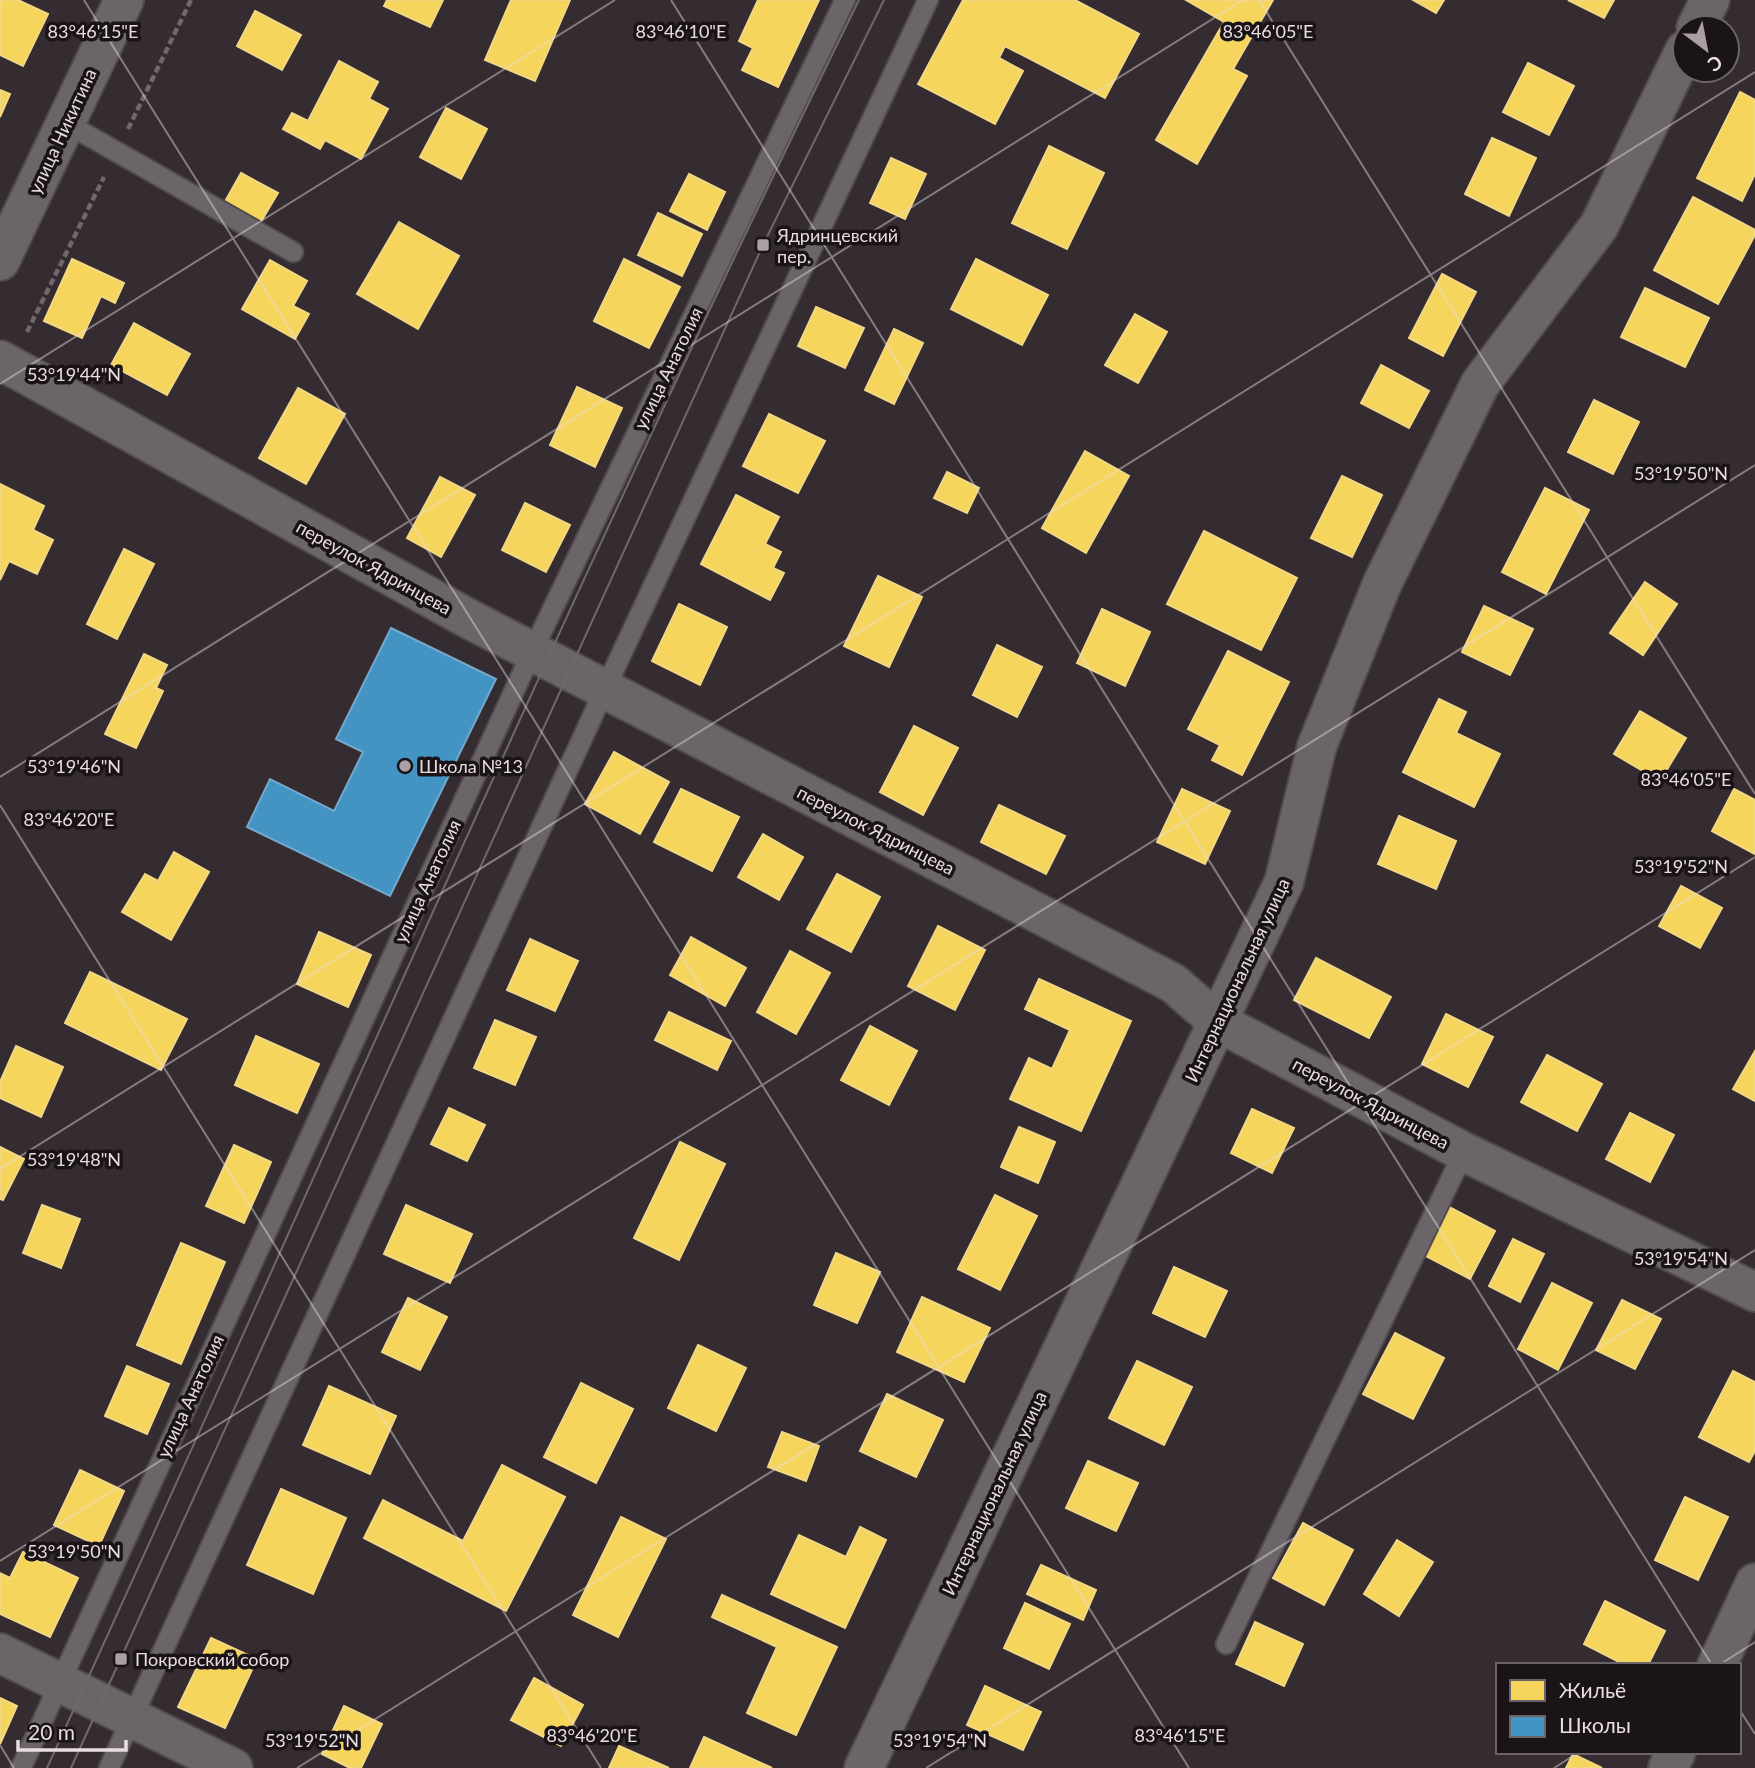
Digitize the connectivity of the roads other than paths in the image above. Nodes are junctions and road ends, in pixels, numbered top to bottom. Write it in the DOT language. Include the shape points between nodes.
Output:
graph roads {
  1 [pos="124,0"];
  2 [pos="845,0"];
  3 [pos="928,0"];
  4 [pos="1671,79"];
  5 [pos="66,123"];
  6 [pos="293,252"];
  7 [pos="0,261"];
  8 [pos="0,360"];
  9 [pos="532,652"];
  10 [pos="605,689"];
  11 [pos="1218,1022"];
  12 [pos="1464,1152"];
  13 [pos="1755,1292"];
  14 [pos="1755,1583"];
  15 [pos="1226,1644"];
  16 [pos="0,1653"];
  17 [pos="1718,1663"];
  18 [pos="60,1682"];
  19 [pos="131,1718"];
  20 [pos="21,1768"];
  21 [pos="109,1768"];
  22 [pos="233,1768"];
  23 [pos="864,1768"];
  1 -- 5 [label="street, улица Никитина"];
  2 -- 9 [label="lane, улица Анатолия"];
  3 -- 10 [label="lane"];
  4 -- 11 [label="street, Интернациональная улица" via="1599,226 1480,384 1382,584 1317,746 1284,882"];
  5 -- 6 [label="lane"];
  5 -- 7 [label="street, улица Никитина"];
  8 -- 9 [label="street, переулок Ядринцева"];
  9 -- 10 [label="street, переулок Ядринцева"];
  9 -- 18 [label="lane, улица Анатолия"];
  10 -- 11 [label="street, переулок Ядринцева" via="1172,983"];
  10 -- 19 [label="lane"];
  11 -- 12 [label="street, переулок Ядринцева"];
  11 -- 23 [label="street, Интернациональная улица"];
  12 -- 13 [label="street, переулок Ядринцева"];
  12 -- 15 [label="lane"];
  14 -- 17 [label="street"];
  16 -- 18 [label="street"];
  18 -- 19 [label="street"];
  18 -- 20 [label="lane, улица Анатолия"];
  19 -- 21 [label="lane"];
  19 -- 22 [label="street"];
}
